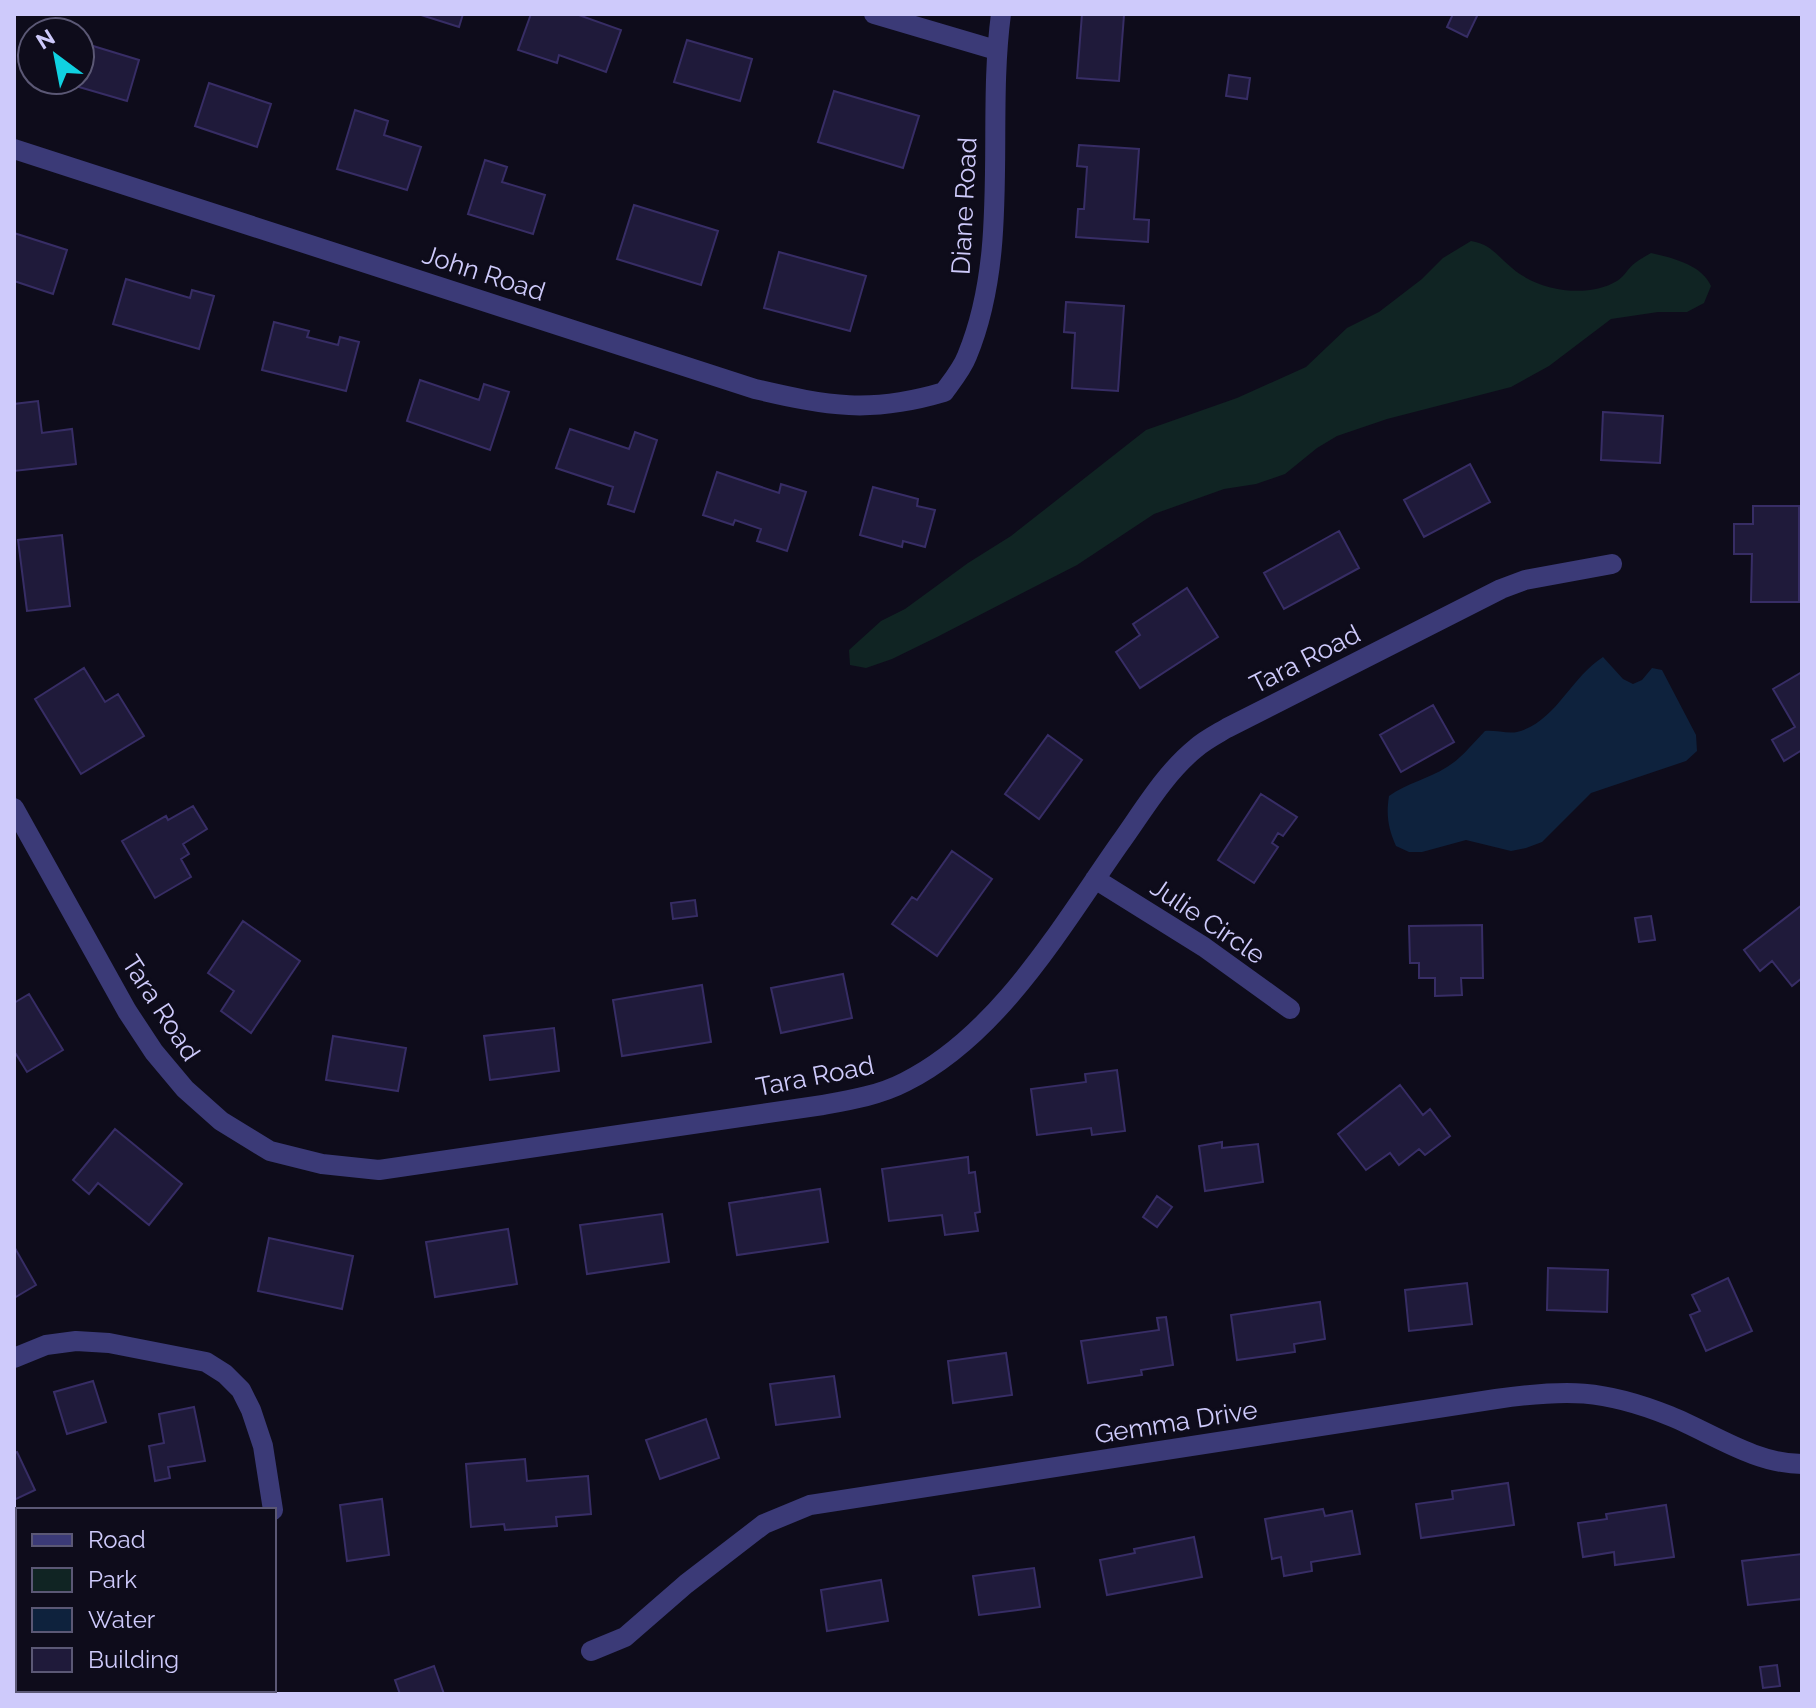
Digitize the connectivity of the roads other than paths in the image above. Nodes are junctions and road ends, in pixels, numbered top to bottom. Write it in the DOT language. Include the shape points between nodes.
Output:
graph roads {
  1 [pos="874,14"];
  2 [pos="1001,14"];
  3 [pos="996,50"];
  4 [pos="14,149"];
  5 [pos="944,392"];
  6 [pos="1612,564"];
  7 [pos="14,808"];
  8 [pos="1095,879"];
  9 [pos="1290,1009"];
  10 [pos="14,1358"];
  11 [pos="1802,1464"];
  12 [pos="273,1508"];
  13 [pos="591,1651"];
  1 -- 3 [label="street"];
  2 -- 3 [label="street, Diane Road"];
  3 -- 5 [label="street, Diane Road" via="991,261 966,358"];
  4 -- 5 [label="street, John Road" via="755,389 849,407 891,405"];
  6 -- 8 [label="street, Tara Road" via="1501,589 1227,728 1195,748 1162,783"];
  7 -- 8 [label="street, Tara Road" via="127,1011 185,1089 221,1121 270,1151 379,1170 823,1105 905,1082 981,1027 1017,987"];
  8 -- 9 [label="street, Julie Circle"];
  10 -- 12 [label="street" via="46,1345 76,1341 206,1362 241,1390 251,1410"];
  11 -- 13 [label="street, Gemma Drive" via="1753,1453 1671,1417 1598,1394 1550,1392 1355,1420 810,1505 764,1524 625,1637"];
}
